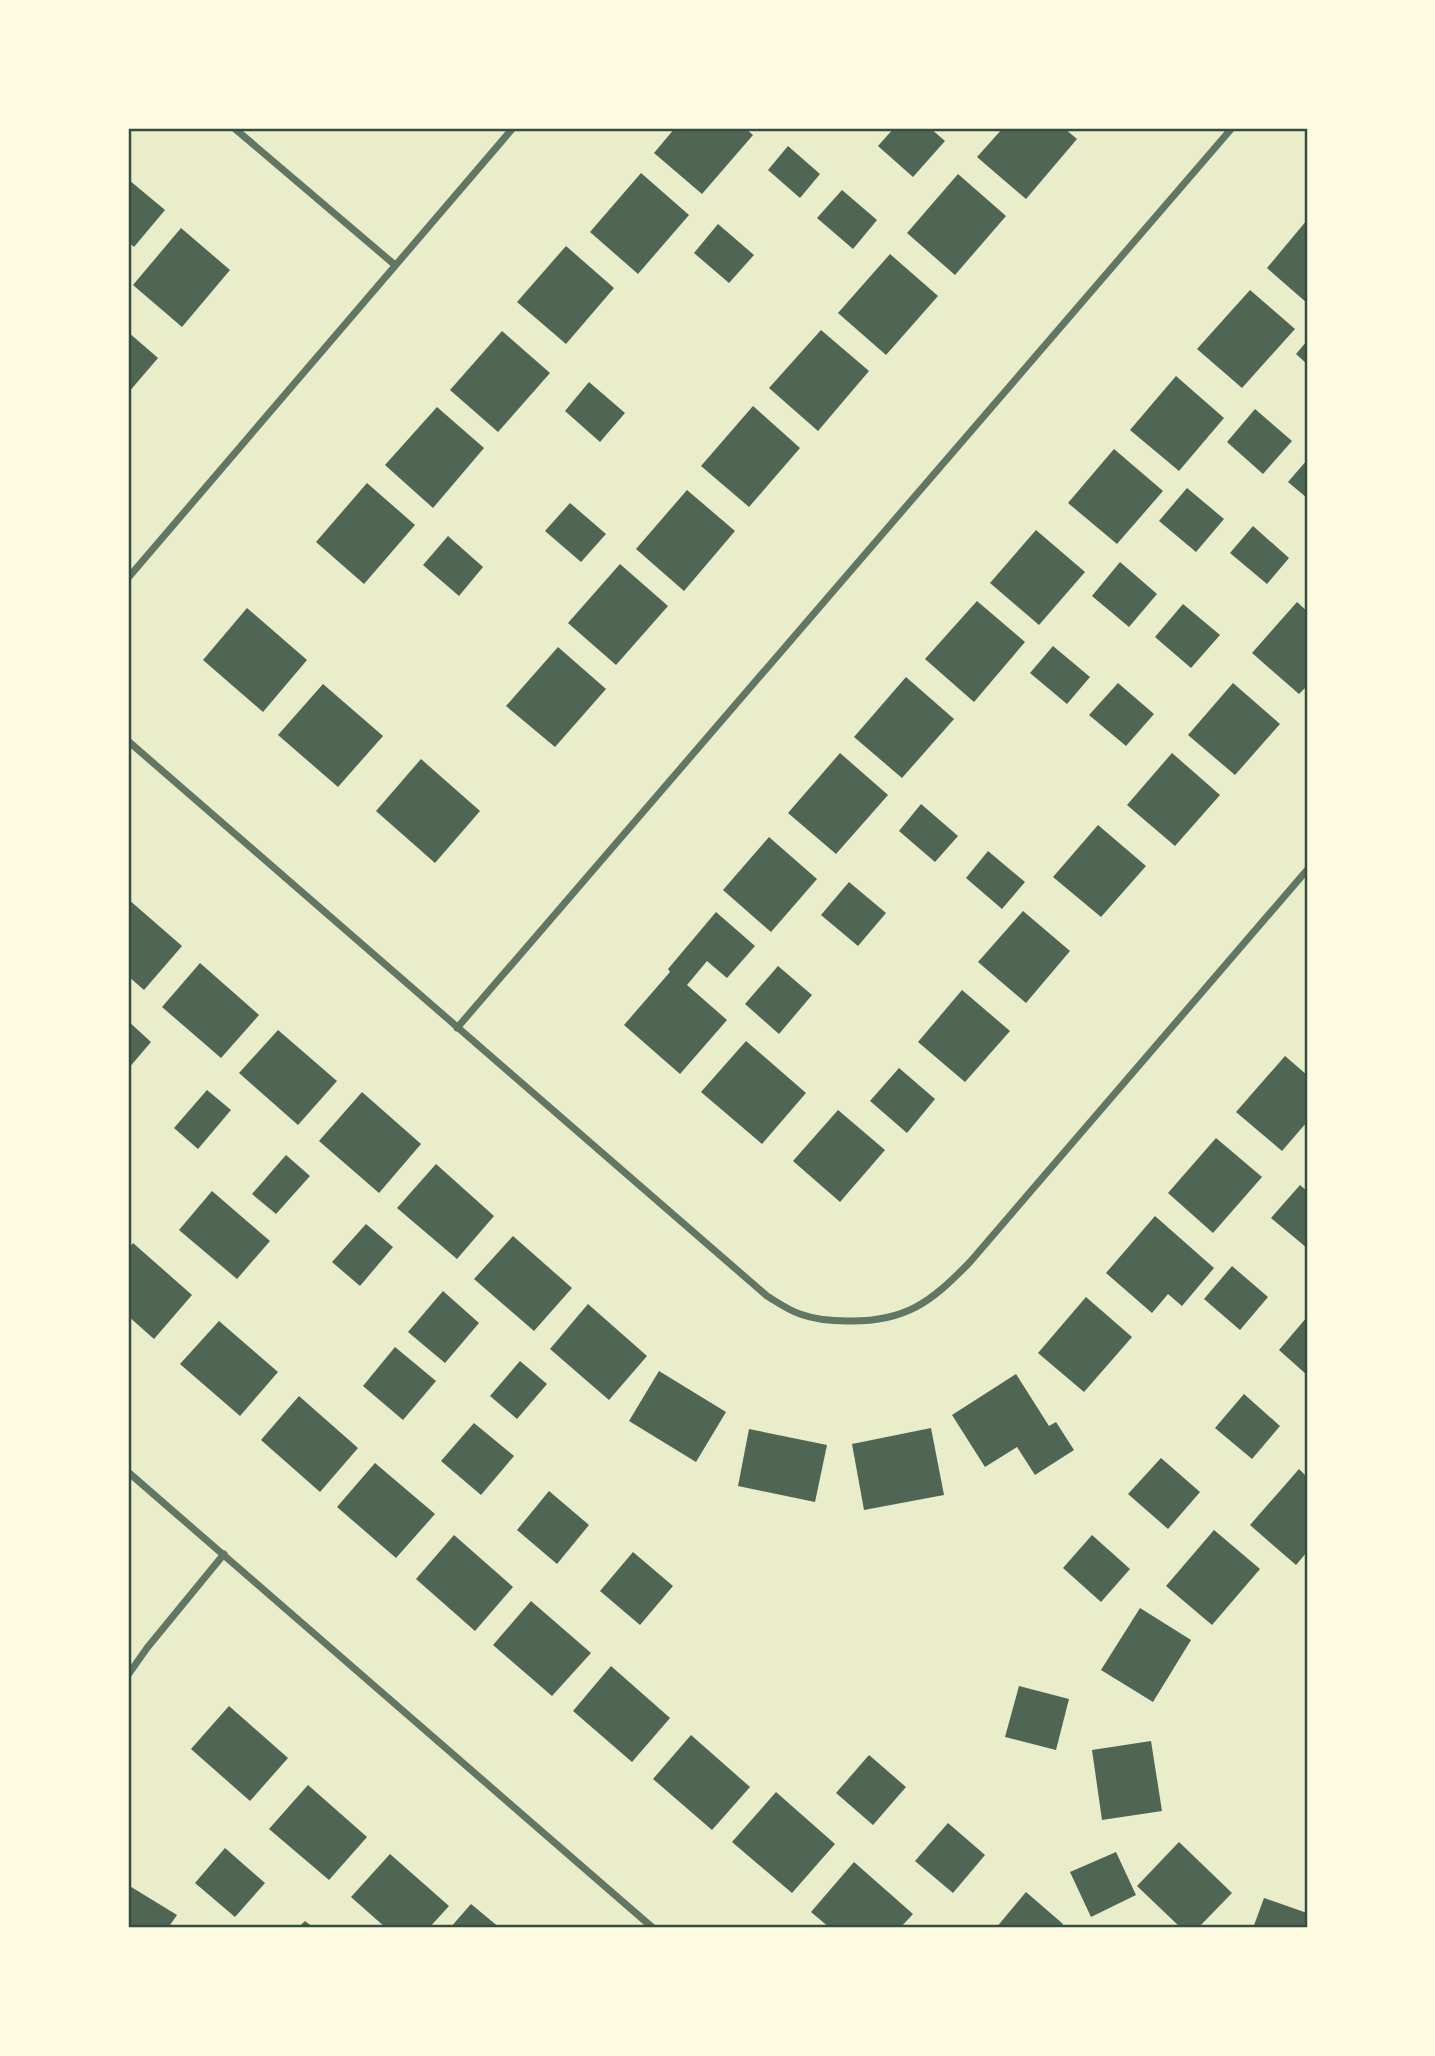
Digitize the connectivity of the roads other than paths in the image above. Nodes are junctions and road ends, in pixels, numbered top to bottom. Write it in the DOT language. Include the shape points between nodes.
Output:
graph roads {
  1 [pos="234,128"];
  2 [pos="513,128"];
  3 [pos="1232,128"];
  4 [pos="395,265"];
  5 [pos="128,578"];
  6 [pos="128,741"];
  7 [pos="1307,870"];
  8 [pos="457,1028"];
  9 [pos="128,1472"];
  10 [pos="224,1554"];
  11 [pos="128,1675"];
  12 [pos="653,1928"];
  1 -- 4 [label="street"];
  2 -- 4 [label="street"];
  3 -- 8 [label="street"];
  4 -- 5 [label="street"];
  6 -- 8 [label="street"];
  7 -- 8 [label="street" via="956,1277 926,1301 892,1318 825,1321 767,1296"];
  9 -- 10 [label="street"];
  10 -- 11 [label="street"];
  10 -- 12 [label="street"];
}
